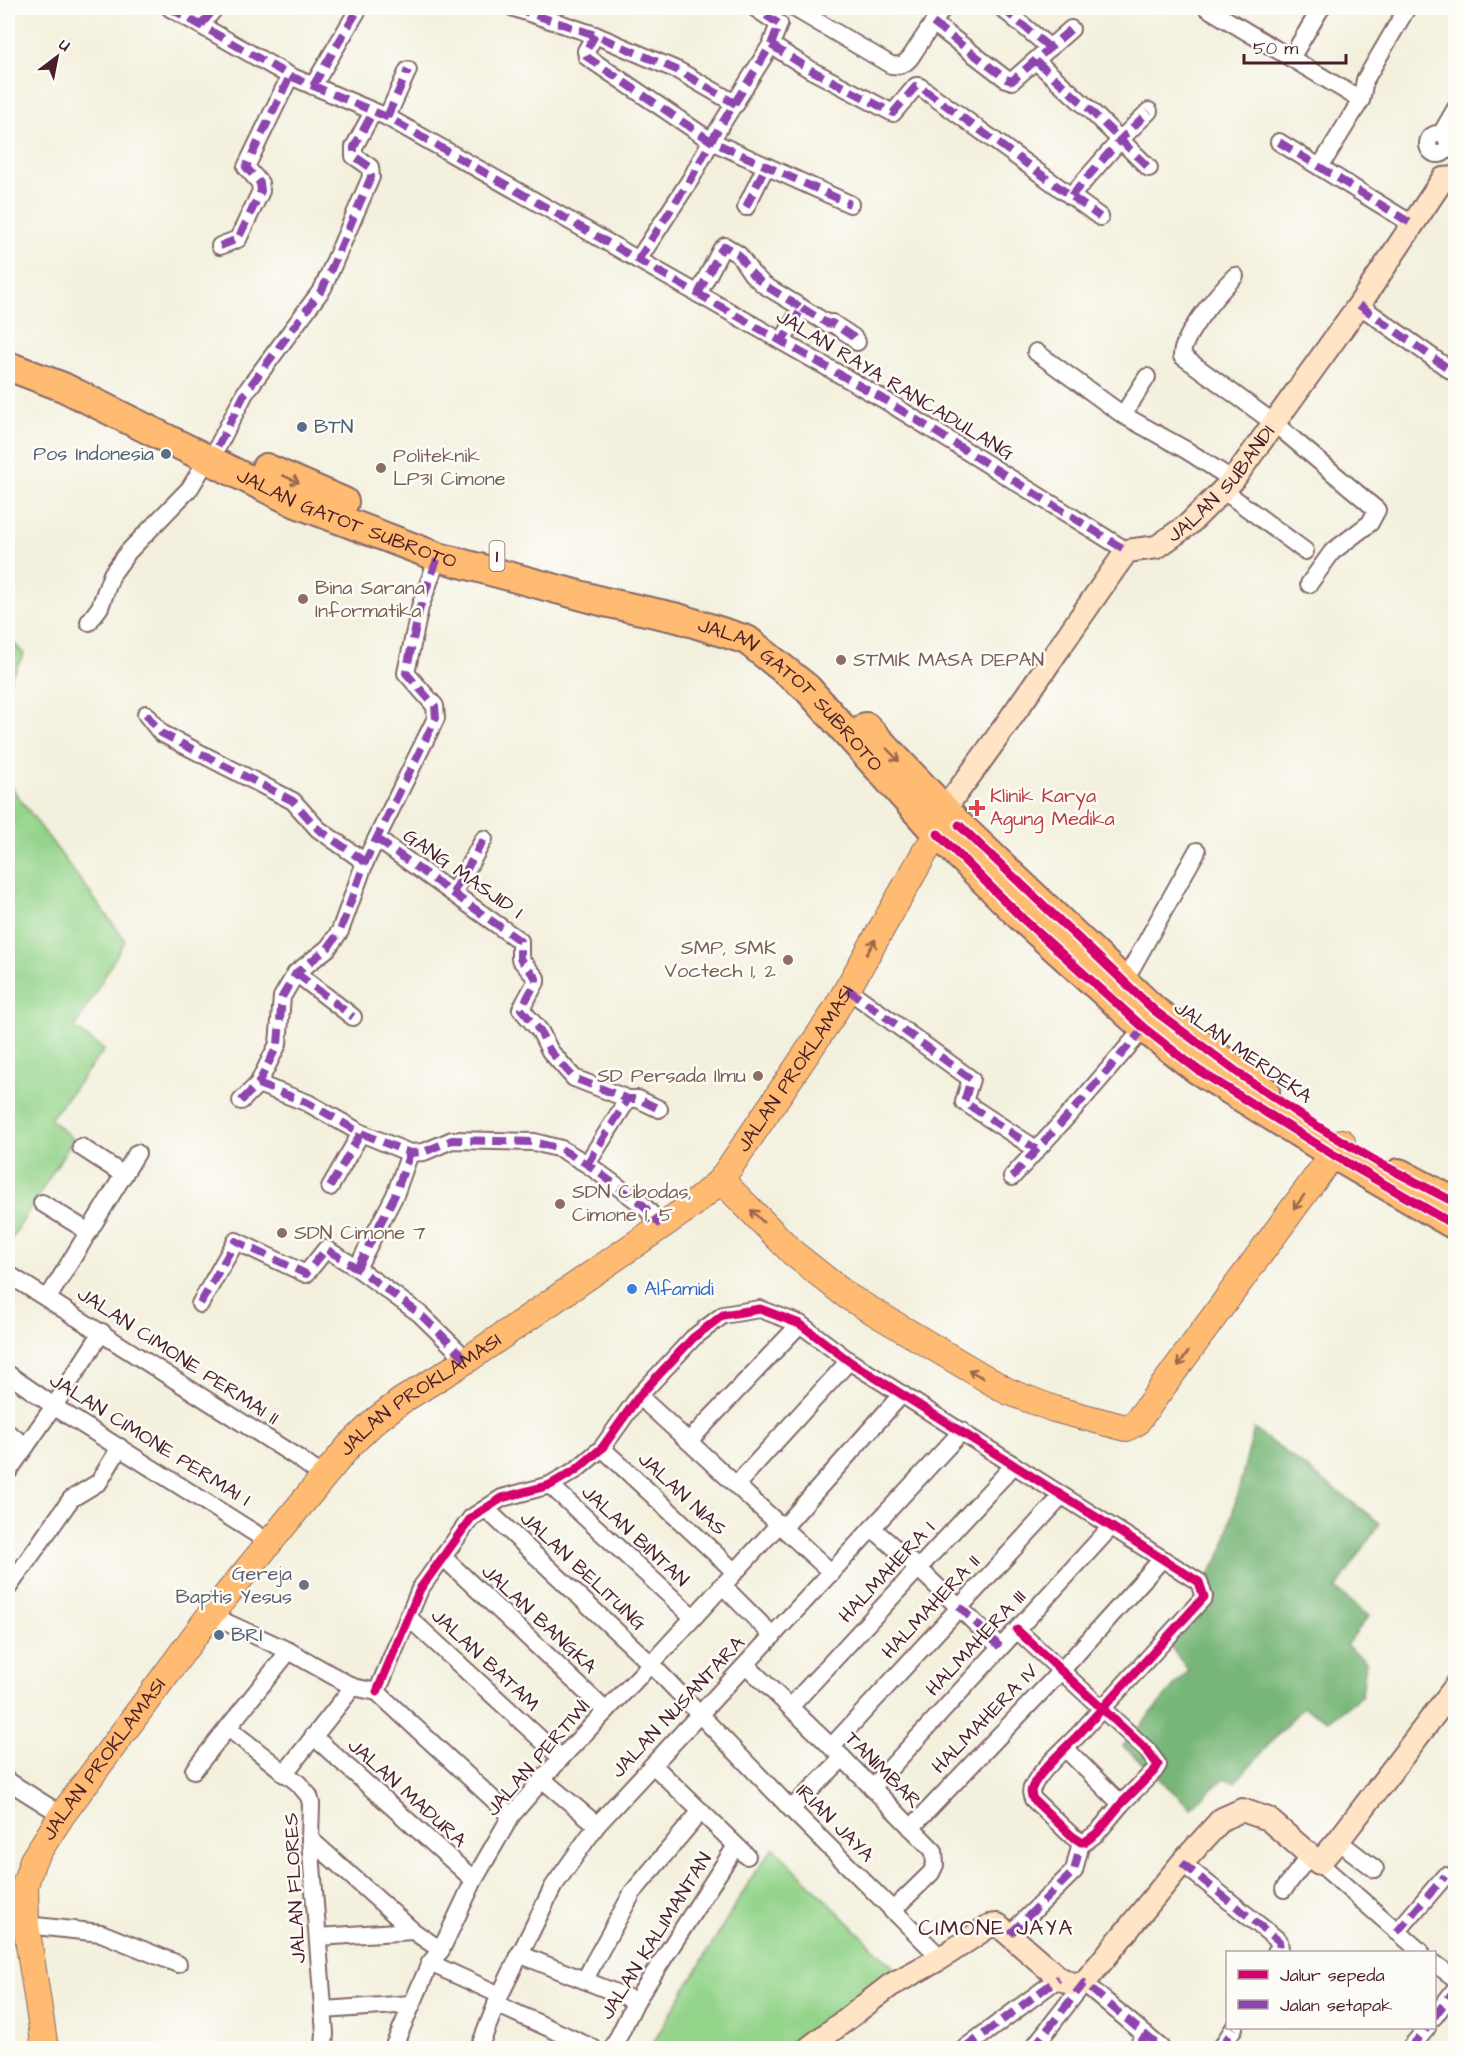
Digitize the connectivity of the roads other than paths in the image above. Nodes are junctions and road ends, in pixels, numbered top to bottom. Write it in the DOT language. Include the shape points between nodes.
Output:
graph roads {
  1 [pos="170,8"];
  2 [pos="215,8"];
  3 [pos="359,8"];
  4 [pos="514,8"];
  5 [pos="755,8"];
  6 [pos="794,8"];
  7 [pos="1002,8"];
  8 [pos="1207,8"];
  9 [pos="1321,8"];
  10 [pos="1407,8"];
  11 [pos="939,12"];
  12 [pos="201,25"];
  13 [pos="1071,29"];
  14 [pos="595,35"];
  15 [pos="771,45"];
  16 [pos="1050,48"];
  17 [pos="1291,58"];
  18 [pos="1036,61"];
  19 [pos="408,70"];
  20 [pos="290,76"];
  21 [pos="314,86"];
  22 [pos="1361,100"];
  23 [pos="736,104"];
  24 [pos="1455,108"];
  25 [pos="1149,111"];
  26 [pos="380,115"];
  27 [pos="1121,139"];
  28 [pos="711,141"];
  29 [pos="1279,142"];
  30 [pos="1445,145"];
  31 [pos="1323,162"];
  32 [pos="766,166"];
  33 [pos="1149,168"];
  34 [pos="1449,178"];
  35 [pos="1071,196"];
  36 [pos="850,204"];
  37 [pos="746,207"];
  38 [pos="1100,217"];
  39 [pos="1412,224"];
  40 [pos="220,246"];
  41 [pos="638,260"];
  42 [pos="1235,276"];
  43 [pos="698,294"];
  44 [pos="1359,305"];
  45 [pos="802,308"];
  46 [pos="782,341"];
  47 [pos="856,342"];
  48 [pos="8,352"];
  49 [pos="1036,352"];
  50 [pos="8,366"];
  51 [pos="1455,374"];
  52 [pos="1147,377"];
  53 [pos="1123,415"];
  54 [pos="1274,423"];
  55 [pos="212,453"];
  56 [pos="1228,485"];
  57 [pos="1127,550"];
  58 [pos="1305,550"];
  59 [pos="438,557"];
  60 [pos="1309,584"];
  61 [pos="89,622"];
  62 [pos="146,714"];
  63 [pos="941,821"];
  64 [pos="377,839"];
  65 [pos="484,839"];
  66 [pos="1197,851"];
  67 [pos="365,862"];
  68 [pos="453,893"];
  69 [pos="1034,896"];
  70 [pos="296,973"];
  71 [pos="1125,980"];
  72 [pos="847,989"];
  73 [pos="353,1017"];
  74 [pos="1144,1028"];
  75 [pos="258,1084"];
  76 [pos="628,1099"];
  77 [pos="241,1101"];
  78 [pos="659,1109"];
  79 [pos="361,1133"];
  80 [pos="81,1147"];
  81 [pos="1338,1148"];
  82 [pos="1036,1149"];
  83 [pos="410,1152"];
  84 [pos="137,1153"];
  85 [pos="587,1164"];
  86 [pos="124,1175"];
  87 [pos="1012,1177"];
  88 [pos="721,1180"];
  89 [pos="330,1187"];
  90 [pos="42,1203"];
  91 [pos="1455,1203"];
  92 [pos="661,1224"];
  93 [pos="1455,1226"];
  94 [pos="89,1232"];
  95 [pos="357,1268"];
  96 [pos="8,1274"];
  97 [pos="48,1298"];
  98 [pos="200,1304"];
  99 [pos="800,1324"];
  100 [pos="102,1332"];
  101 [pos="467,1360"];
  102 [pos="849,1361"];
  103 [pos="8,1374"];
  104 [pos="902,1394"];
  105 [pos="639,1396"];
  106 [pos="54,1406"];
  107 [pos="962,1431"];
  108 [pos="8,1433"];
  109 [pos="690,1442"];
  110 [pos="26,1446"];
  111 [pos="120,1447"];
  112 [pos="603,1448"];
  113 [pos="1014,1465"];
  114 [pos="8,1472"];
  115 [pos="324,1477"];
  116 [pos="737,1484"];
  117 [pos="550,1485"];
  118 [pos="1062,1496"];
  119 [pos="486,1509"];
  120 [pos="782,1525"];
  121 [pos="1111,1527"];
  122 [pos="872,1528"];
  123 [pos="269,1542"];
  124 [pos="443,1557"];
  125 [pos="1162,1559"];
  126 [pos="919,1569"];
  127 [pos="734,1571"];
  128 [pos="832,1573"];
  129 [pos="722,1585"];
  130 [pos="8,1588"];
  131 [pos="959,1606"];
  132 [pos="210,1615"];
  133 [pos="408,1617"];
  134 [pos="693,1617"];
  135 [pos="1017,1630"];
  136 [pos="773,1636"];
  137 [pos="1000,1647"];
  138 [pos="289,1651"];
  139 [pos="651,1664"];
  140 [pos="746,1665"];
  141 [pos="1061,1671"];
  142 [pos="1455,1686"];
  143 [pos="353,1687"];
  144 [pos="376,1692"];
  145 [pos="790,1707"];
  146 [pos="1102,1709"];
  147 [pos="606,1711"];
  148 [pos="699,1715"];
  149 [pos="228,1728"];
  150 [pos="313,1736"];
  151 [pos="1066,1749"];
  152 [pos="837,1752"];
  153 [pos="561,1758"];
  154 [pos="653,1765"];
  155 [pos="194,1770"];
  156 [pos="284,1774"];
  157 [pos="542,1779"];
  158 [pos="8,1781"];
  159 [pos="872,1788"];
  160 [pos="1121,1804"];
  161 [pos="791,1809"];
  162 [pos="701,1811"];
  163 [pos="62,1815"];
  164 [pos="511,1816"];
  165 [pos="597,1825"];
  166 [pos="911,1828"];
  167 [pos="310,1839"];
  168 [pos="1338,1841"];
  169 [pos="1081,1842"];
  170 [pos="1315,1859"];
  171 [pos="1182,1863"];
  172 [pos="1375,1869"];
  173 [pos="1445,1876"];
  174 [pos="474,1880"];
  175 [pos="1284,1889"];
  176 [pos="892,1911"];
  177 [pos="26,1925"];
  178 [pos="413,1931"];
  179 [pos="1397,1932"];
  180 [pos="1010,1934"];
  181 [pos="318,1937"];
  182 [pos="441,1950"];
  183 [pos="1410,1950"];
  184 [pos="1278,1951"];
  185 [pos="519,1954"];
  186 [pos="941,1958"];
  187 [pos="178,1964"];
  188 [pos="430,1964"];
  189 [pos="1436,1965"];
  190 [pos="1059,1978"];
  191 [pos="585,1980"];
  192 [pos="1455,1980"];
  193 [pos="1084,1983"];
  194 [pos="498,2000"];
  195 [pos="636,2001"];
  196 [pos="411,2004"];
  197 [pos="323,2010"];
  198 [pos="1436,2013"];
  199 [pos="1233,2029"];
  200 [pos="1426,2029"];
  201 [pos="1141,2042"];
  202 [pos="45,2049"];
  203 [pos="324,2049"];
  204 [pos="393,2049"];
  205 [pos="479,2049"];
  206 [pos="593,2049"];
  207 [pos="613,2049"];
  208 [pos="809,2049"];
  209 [pos="965,2049"];
  210 [pos="1033,2049"];
  211 [pos="1161,2049"];
  212 [pos="1221,2049"];
  213 [pos="1410,2049"];
  1 -- 12 [label="street, JALAN RAYA RANCADULANG"];
  2 -- 12 [label="street"];
  3 -- 21 [label="street"];
  4 -- 14 [label="street"];
  5 -- 15 [label="street" via="778,24"];
  6 -- 11 [label="street" via="891,65 900,66 906,63"];
  7 -- 16 [label="street"];
  8 -- 17 [label="street"];
  9 -- 17 [label="street"];
  10 -- 22 [label="street" via="1365,80"];
  11 -- 18 [label="street" via="1009,81 1016,80"];
  12 -- 20 [label="street, JALAN RAYA RANCADULANG"];
  13 -- 16 [label="street"];
  14 -- 23 [label="street" via="679,71"];
  14 -- 28 [label="street" via="585,54"];
  15 -- 23 [label="street"];
  15 -- 35 [label="street" via="893,113 911,89 919,86"];
  16 -- 18 [label="street"];
  17 -- 22 [label="street"];
  18 -- 27 [label="street"];
  19 -- 26 [label="street"];
  20 -- 21 [label="street, JALAN RAYA RANCADULANG"];
  20 -- 40 [label="street" via="246,167 260,183 261,191 238,239"];
  21 -- 26 [label="street, JALAN RAYA RANCADULANG"];
  22 -- 31 [label="street"];
  23 -- 28 [label="street"];
  24 -- 30 [label="street"];
  25 -- 27 [label="street"];
  26 -- 41 [label="street, JALAN RAYA RANCADULANG"];
  26 -- 55 [label="street" via="354,147 354,156 370,167 371,177 323,288 245,393"];
  27 -- 33 [label="street"];
  27 -- 35 [label="street"];
  28 -- 32 [label="street"];
  28 -- 41 [label="street"];
  29 -- 39 [label="street"];
  30 -- 34 [label="street" via="1437,166"];
  32 -- 36 [label="street"];
  32 -- 37 [label="street"];
  34 -- 39 [label="street, JALAN SUBANDI"];
  35 -- 38 [label="street"];
  39 -- 44 [label="street, JALAN SUBANDI"];
  41 -- 43 [label="street, JALAN RAYA RANCADULANG"];
  42 -- 54 [label="street" via="1203,313 1181,354"];
  43 -- 45 [label="street" via="725,246 739,255 764,285"];
  43 -- 46 [label="street, JALAN RAYA RANCADULANG"];
  44 -- 51 [label="street"];
  44 -- 54 [label="street, JALAN SUBANDI"];
  45 -- 46 [label="street"];
  45 -- 47 [label="street" via="832,323"];
  46 -- 57 [label="street, JALAN RAYA RANCADULANG"];
  48 -- 55 [label="highway, JALAN GATOT SUBROTO / 1" via="57,368"];
  49 -- 53 [label="street"];
  50 -- 55 [label="highway, JALAN GATOT SUBROTO / 1"];
  52 -- 53 [label="street"];
  53 -- 56 [label="street" via="1186,450"];
  54 -- 56 [label="street, JALAN SUBANDI"];
  54 -- 60 [label="street" via="1377,510 1370,523 1332,552"];
  55 -- 59 [label="highway, JALAN GATOT SUBROTO / 1" via="296,503"];
  55 -- 61 [label="street" via="190,488 128,552 112,574 100,607"];
  55 -- 63 [label="highway, JALAN GATOT SUBROTO / 1, one-way" via="384,519 518,563 689,603 761,629 796,654"];
  56 -- 57 [label="street, JALAN SUBANDI" via="1189,524 1157,547"];
  56 -- 58 [label="street"];
  57 -- 63 [label="street"];
  59 -- 63 [label="highway, JALAN GATOT SUBROTO / 1" via="678,618 747,640 807,688"];
  59 -- 64 [label="street" via="420,607 406,673 435,706 436,718"];
  62 -- 67 [label="street" via="161,733 293,801 318,829"];
  63 -- 69 [label="highway, JALAN GATOT SUBROTO / 1"];
  72 -- 63 [label="main road, JALAN PROKLAMASI, one-way"];
  63 -- 74 [label="highway, JALAN GATOT SUBROTO / 1" via="1022,918"];
  64 -- 67 [label="street"];
  64 -- 68 [label="street, GANG MASJID I"];
  65 -- 68 [label="street"];
  66 -- 71 [label="street"];
  67 -- 70 [label="street" via="340,931 328,948"];
  68 -- 76 [label="street, GANG MASJID I" via="520,941 520,959 536,978 521,1009 540,1031 550,1051 574,1078"];
  69 -- 71 [label="highway, JALAN MERDEKA / 1"];
  70 -- 73 [label="street"];
  70 -- 75 [label="street" via="282,997 278,1044"];
  71 -- 81 [label="highway, JALAN MERDEKA / 1" via="1155,1011"];
  72 -- 82 [label="street" via="971,1079 964,1102"];
  72 -- 88 [label="main road, JALAN PROKLAMASI"];
  74 -- 81 [label="highway, JALAN GATOT SUBROTO / 1" via="1197,1071"];
  74 -- 82 [label="street"];
  75 -- 77 [label="street"];
  75 -- 79 [label="street" via="308,1103"];
  76 -- 78 [label="street, GANG MASJID I" via="638,1098"];
  76 -- 85 [label="street"];
  79 -- 83 [label="street"];
  79 -- 89 [label="street"];
  80 -- 86 [label="street"];
  81 -- 88 [label="main road, one-way" via="1136,1423 1126,1428 1054,1409 1007,1390 847,1296 793,1253"];
  81 -- 91 [label="highway, JALAN MERDEKA / 1"];
  81 -- 93 [label="highway, JALAN GATOT SUBROTO / 1"];
  82 -- 87 [label="street"];
  83 -- 85 [label="street" via="424,1152 452,1140 534,1142 561,1149"];
  83 -- 95 [label="street" via="395,1195"];
  84 -- 86 [label="street"];
  85 -- 92 [label="street" via="643,1205"];
  86 -- 94 [label="street"];
  88 -- 92 [label="main road, JALAN PROKLAMASI" via="692,1205"];
  90 -- 94 [label="street"];
  92 -- 101 [label="main road, JALAN PROKLAMASI"];
  94 -- 97 [label="street"];
  95 -- 98 [label="street" via="326,1249 306,1274 236,1241"];
  95 -- 101 [label="street" via="420,1314"];
  96 -- 97 [label="street, JALAN CIMONE PERMAI II"];
  97 -- 100 [label="street, JALAN CIMONE PERMAI II"];
  99 -- 102 [label="street"];
  99 -- 105 [label="street" via="760,1309 723,1315 693,1338"];
  99 -- 109 [label="street"];
  100 -- 106 [label="street"];
  100 -- 115 [label="street, JALAN CIMONE PERMAI II"];
  101 -- 115 [label="main road, JALAN PROKLAMASI" via="376,1420"];
  102 -- 104 [label="street"];
  102 -- 116 [label="street"];
  103 -- 106 [label="street, JALAN CIMONE PERMAI I"];
  104 -- 107 [label="street"];
  104 -- 120 [label="street, JALAN PERTIWI"];
  105 -- 109 [label="street"];
  105 -- 112 [label="street"];
  106 -- 110 [label="street"];
  106 -- 111 [label="street, JALAN CIMONE PERMAI I"];
  107 -- 113 [label="street"];
  107 -- 122 [label="street, JALAN NUSANTARA"];
  108 -- 110 [label="street"];
  109 -- 116 [label="street"];
  110 -- 114 [label="street"];
  111 -- 123 [label="street, JALAN CIMONE PERMAI I"];
  111 -- 130 [label="street" via="99,1482 71,1499"];
  112 -- 117 [label="street"];
  112 -- 127 [label="street, JALAN NIAS"];
  113 -- 118 [label="street"];
  113 -- 126 [label="street, HALMAHERA I"];
  115 -- 123 [label="main road, JALAN PROKLAMASI"];
  116 -- 120 [label="street"];
  117 -- 119 [label="street" via="502,1498"];
  117 -- 134 [label="street, JALAN BINTAN"];
  118 -- 121 [label="street"];
  118 -- 131 [label="street, HALMAHERA II"];
  119 -- 124 [label="street" via="471,1518"];
  119 -- 139 [label="street, JALAN BELITUNG"];
  120 -- 127 [label="street, JALAN PERTIWI"];
  120 -- 128 [label="street"];
  121 -- 125 [label="street"];
  121 -- 135 [label="street, HALMAHERA III"];
  122 -- 126 [label="street"];
  122 -- 128 [label="street, JALAN NUSANTARA"];
  123 -- 132 [label="main road, JALAN PROKLAMASI"];
  124 -- 133 [label="street" via="420,1589"];
  124 -- 147 [label="street, JALAN BANGKA"];
  125 -- 141 [label="street, HALMAHERA IV"];
  125 -- 146 [label="street" via="1198,1582 1204,1597"];
  126 -- 131 [label="street"];
  126 -- 145 [label="street, HALMAHERA I"];
  127 -- 129 [label="street, JALAN PERTIWI"];
  128 -- 136 [label="street, JALAN NUSANTARA"];
  129 -- 134 [label="street, JALAN PERTIWI"];
  129 -- 136 [label="street"];
  131 -- 137 [label="street"];
  131 -- 152 [label="street, HALMAHERA II"];
  132 -- 138 [label="street"];
  132 -- 163 [label="main road, JALAN PROKLAMASI"];
  133 -- 144 [label="street"];
  133 -- 153 [label="street, JALAN BATAM"];
  134 -- 139 [label="street, JALAN PERTIWI"];
  135 -- 137 [label="street, HALMAHERA III"];
  135 -- 141 [label="street"];
  136 -- 140 [label="street, JALAN NUSANTARA"];
  137 -- 159 [label="street, HALMAHERA III"];
  138 -- 143 [label="street"];
  138 -- 149 [label="street"];
  139 -- 147 [label="street, JALAN PERTIWI"];
  139 -- 148 [label="street, JALAN BELITUNG"];
  140 -- 145 [label="street, TANIMBAR"];
  140 -- 148 [label="street, JALAN NUSANTARA"];
  141 -- 146 [label="street"];
  141 -- 166 [label="street, HALMAHERA IV"];
  142 -- 168 [label="street"];
  143 -- 144 [label="street"];
  143 -- 150 [label="street"];
  144 -- 164 [label="street"];
  145 -- 152 [label="street, TANIMBAR"];
  146 -- 151 [label="street"];
  146 -- 160 [label="street" via="1158,1765"];
  147 -- 153 [label="street, JALAN PERTIWI"];
  148 -- 154 [label="street, JALAN NUSANTARA"];
  148 -- 161 [label="street, IRIAN JAYA"];
  149 -- 155 [label="street"];
  149 -- 156 [label="street, JALAN FLORES"];
  150 -- 156 [label="street"];
  150 -- 174 [label="street, JALAN MADURA"];
  151 -- 160 [label="street"];
  151 -- 169 [label="street" via="1031,1788 1033,1799"];
  152 -- 159 [label="street, TANIMBAR"];
  152 -- 161 [label="street, HALMAHERA II"];
  153 -- 157 [label="street, JALAN PERTIWI"];
  154 -- 162 [label="street"];
  154 -- 165 [label="street, JALAN NUSANTARA"];
  156 -- 167 [label="street, JALAN FLORES" via="309,1796"];
  157 -- 164 [label="street, JALAN PERTIWI"];
  157 -- 165 [label="street"];
  158 -- 163 [label="street"];
  159 -- 166 [label="street, TANIMBAR"];
  160 -- 169 [label="street" via="1097,1833"];
  161 -- 176 [label="street, IRIAN JAYA"];
  162 -- 191 [label="street" via="633,1892"];
  162 -- 195 [label="street, JALAN KALIMANTAN" via="741,1851"];
  163 -- 177 [label="main road, JALAN PROKLAMASI" via="40,1846 29,1871 25,1886"];
  164 -- 174 [label="street, JALAN PERTIWI"];
  165 -- 185 [label="street, JALAN NUSANTARA" via="553,1887"];
  166 -- 176 [label="street, TANIMBAR" via="934,1851 935,1865"];
  167 -- 178 [label="street"];
  167 -- 181 [label="street, JALAN FLORES"];
  168 -- 170 [label="street"];
  168 -- 172 [label="street"];
  169 -- 180 [label="street" via="1074,1870"];
  170 -- 171 [label="street" via="1268,1819 1242,1810 1222,1819"];
  170 -- 175 [label="street"];
  170 -- 179 [label="street"];
  171 -- 184 [label="street" via="1279,1941"];
  171 -- 193 [label="street"];
  173 -- 179 [label="street"];
  174 -- 182 [label="street, JALAN PERTIWI"];
  176 -- 186 [label="street, IRIAN JAYA"];
  177 -- 187 [label="street" via="101,1933"];
  177 -- 202 [label="main road, JALAN PROKLAMASI"];
  178 -- 181 [label="street"];
  178 -- 182 [label="street"];
  179 -- 183 [label="street"];
  180 -- 186 [label="street" via="998,1925 989,1926"];
  180 -- 190 [label="street"];
  181 -- 197 [label="street, JALAN FLORES"];
  182 -- 188 [label="street, JALAN PERTIWI"];
  185 -- 191 [label="street"];
  185 -- 194 [label="street, JALAN NUSANTARA"];
  186 -- 208 [label="street" via="891,1985"];
  188 -- 194 [label="street"];
  188 -- 196 [label="street, JALAN PERTIWI"];
  189 -- 192 [label="street"];
  190 -- 193 [label="street" via="1072,1984"];
  190 -- 209 [label="street"];
  191 -- 195 [label="street"];
  192 -- 198 [label="street"];
  193 -- 201 [label="street"];
  193 -- 210 [label="street"];
  194 -- 205 [label="street, JALAN NUSANTARA"];
  194 -- 206 [label="street"];
  195 -- 207 [label="street, JALAN KALIMANTAN"];
  196 -- 197 [label="street"];
  196 -- 204 [label="street, JALAN PERTIWI"];
  197 -- 203 [label="street, JALAN FLORES"];
  199 -- 212 [label="street"];
  200 -- 213 [label="street"];
  201 -- 211 [label="street"];
}
